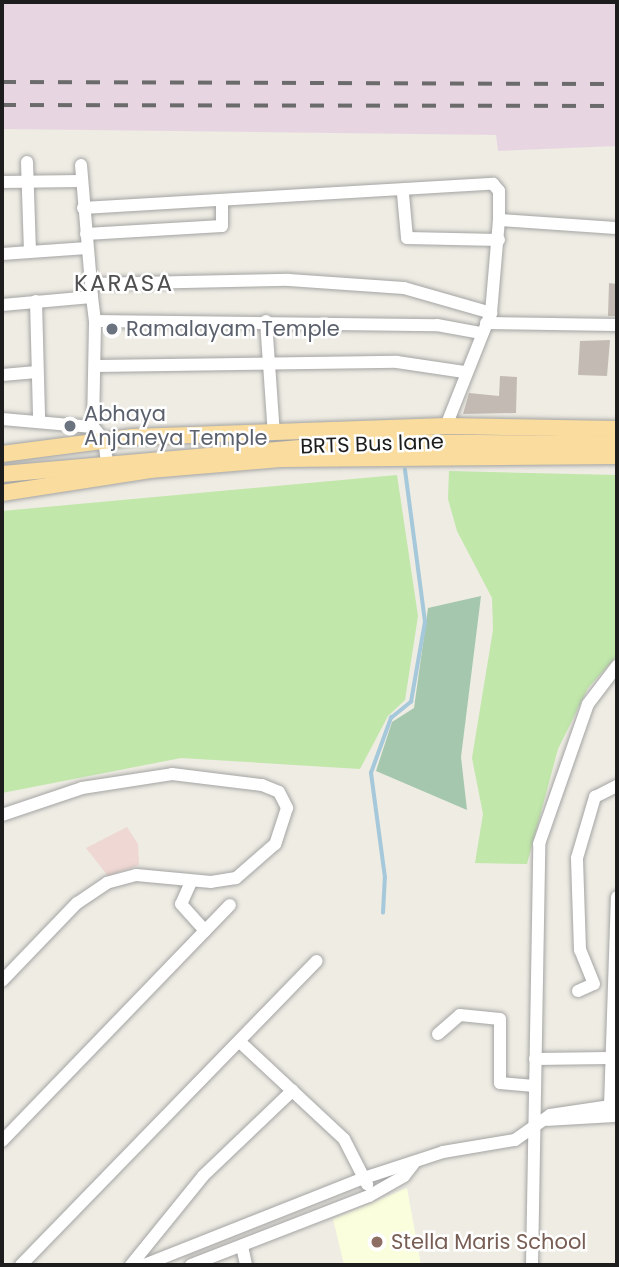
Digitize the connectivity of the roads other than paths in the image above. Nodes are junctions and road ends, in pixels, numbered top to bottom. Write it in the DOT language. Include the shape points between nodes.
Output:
graph roads {
  1 [pos="27,162"];
  2 [pos="81,165"];
  3 [pos="27,181"];
  4 [pos="81,181"];
  5 [pos="2,182"];
  6 [pos="402,194"];
  7 [pos="222,201"];
  8 [pos="83,208"];
  9 [pos="499,220"];
  10 [pos="617,228"];
  11 [pos="86,234"];
  12 [pos="499,240"];
  13 [pos="87,248"];
  14 [pos="30,252"];
  15 [pos="2,254"];
  16 [pos="91,290"];
  17 [pos="36,301"];
  18 [pos="2,305"];
  19 [pos="94,321"];
  20 [pos="266,321"];
  21 [pos="486,323"];
  22 [pos="617,325"];
  23 [pos="270,363"];
  24 [pos="97,366"];
  25 [pos="37,372"];
  26 [pos="464,372"];
  27 [pos="2,374"];
  28 [pos="2,419"];
  29 [pos="39,419"];
  30 [pos="446,426"];
  31 [pos="93,427"];
  32 [pos="617,429"];
  33 [pos="274,434"];
  34 [pos="104,440"];
  35 [pos="617,444"];
  36 [pos="2,454"];
  37 [pos="617,456"];
  38 [pos="107,469"];
  39 [pos="2,474"];
  40 [pos="2,494"];
  41 [pos="616,668"];
  42 [pos="617,786"];
  43 [pos="2,815"];
  44 [pos="191,882"];
  45 [pos="617,897"];
  46 [pos="230,905"];
  47 [pos="205,931"];
  48 [pos="317,961"];
  49 [pos="2,981"];
  50 [pos="578,991"];
  51 [pos="438,1034"];
  52 [pos="240,1042"];
  53 [pos="609,1058"];
  54 [pos="535,1059"];
  55 [pos="534,1086"];
  56 [pos="293,1090"];
  57 [pos="615,1109"];
  58 [pos="532,1130"];
  59 [pos="2,1141"];
  60 [pos="415,1162"];
  61 [pos="364,1178"];
  62 [pos="372,1194"];
  63 [pos="242,1246"];
  64 [pos="159,1263"];
  65 [pos="21,1265"];
  66 [pos="131,1265"];
  67 [pos="144,1265"];
  68 [pos="191,1265"];
  69 [pos="246,1265"];
  70 [pos="532,1265"];
  1 -- 3 [label="street"];
  2 -- 4 [label="street"];
  3 -- 4 [label="street"];
  3 -- 5 [label="street"];
  3 -- 14 [label="street"];
  4 -- 8 [label="street"];
  6 -- 7 [label="street"];
  6 -- 9 [label="street" via="493,184 499,191"];
  6 -- 12 [label="street" via="407,238"];
  7 -- 8 [label="street"];
  7 -- 11 [label="street" via="222,226"];
  8 -- 11 [label="street"];
  9 -- 10 [label="street"];
  9 -- 12 [label="street"];
  11 -- 13 [label="street"];
  12 -- 21 [label="street"];
  13 -- 14 [label="street"];
  13 -- 16 [label="street"];
  14 -- 15 [label="street"];
  16 -- 17 [label="street"];
  16 -- 19 [label="street"];
  16 -- 21 [label="street" via="289,280 404,288"];
  17 -- 18 [label="street"];
  17 -- 25 [label="street"];
  19 -- 20 [label="street"];
  19 -- 24 [label="street"];
  20 -- 21 [label="street"];
  20 -- 23 [label="street"];
  21 -- 22 [label="street"];
  21 -- 26 [label="street"];
  23 -- 24 [label="street"];
  23 -- 26 [label="street" via="397,362"];
  23 -- 33 [label="street"];
  24 -- 31 [label="street"];
  25 -- 27 [label="street"];
  25 -- 29 [label="street"];
  26 -- 30 [label="street"];
  28 -- 29 [label="street"];
  29 -- 31 [label="street"];
  30 -- 32 [label="main road"];
  30 -- 33 [label="main road"];
  31 -- 34 [label="street"];
  33 -- 34 [label="main road"];
  34 -- 36 [label="main road"];
  34 -- 38 [label="street"];
  35 -- 38 [label="main road, BRTS Bus lane" via="369,442"];
  37 -- 38 [label="main road" via="281,459"];
  38 -- 39 [label="main road, BRTS Bus lane"];
  38 -- 40 [label="main road"];
  41 -- 54 [label="street" via="588,704 572,740 539,844"];
  42 -- 50 [label="street" via="595,797 577,858 580,950 594,984"];
  43 -- 44 [label="street" via="82,788 172,774 279,792 287,808 283,824 262,859 236,878"];
  44 -- 47 [label="street" via="181,904"];
  44 -- 49 [label="street" via="136,875 107,883 77,902"];
  45 -- 53 [label="street"];
  46 -- 47 [label="street"];
  47 -- 59 [label="street"];
  48 -- 52 [label="street"];
  51 -- 55 [label="street" via="460,1015 500,1019 500,1083"];
  52 -- 56 [label="street"];
  52 -- 65 [label="street"];
  53 -- 54 [label="street"];
  53 -- 57 [label="street"];
  54 -- 55 [label="street"];
  55 -- 58 [label="street"];
  56 -- 61 [label="street" via="344,1139"];
  56 -- 66 [label="street" via="203,1176"];
  57 -- 58 [label="street" via="547,1120"];
  58 -- 60 [label="street" via="515,1140 443,1152"];
  58 -- 70 [label="street"];
  60 -- 61 [label="street"];
  60 -- 62 [label="street" via="404,1176"];
  61 -- 62 [label="street"];
  61 -- 64 [label="street"];
  62 -- 63 [label="street"];
  63 -- 68 [label="street"];
  63 -- 69 [label="street"];
  64 -- 67 [label="street"];
}
